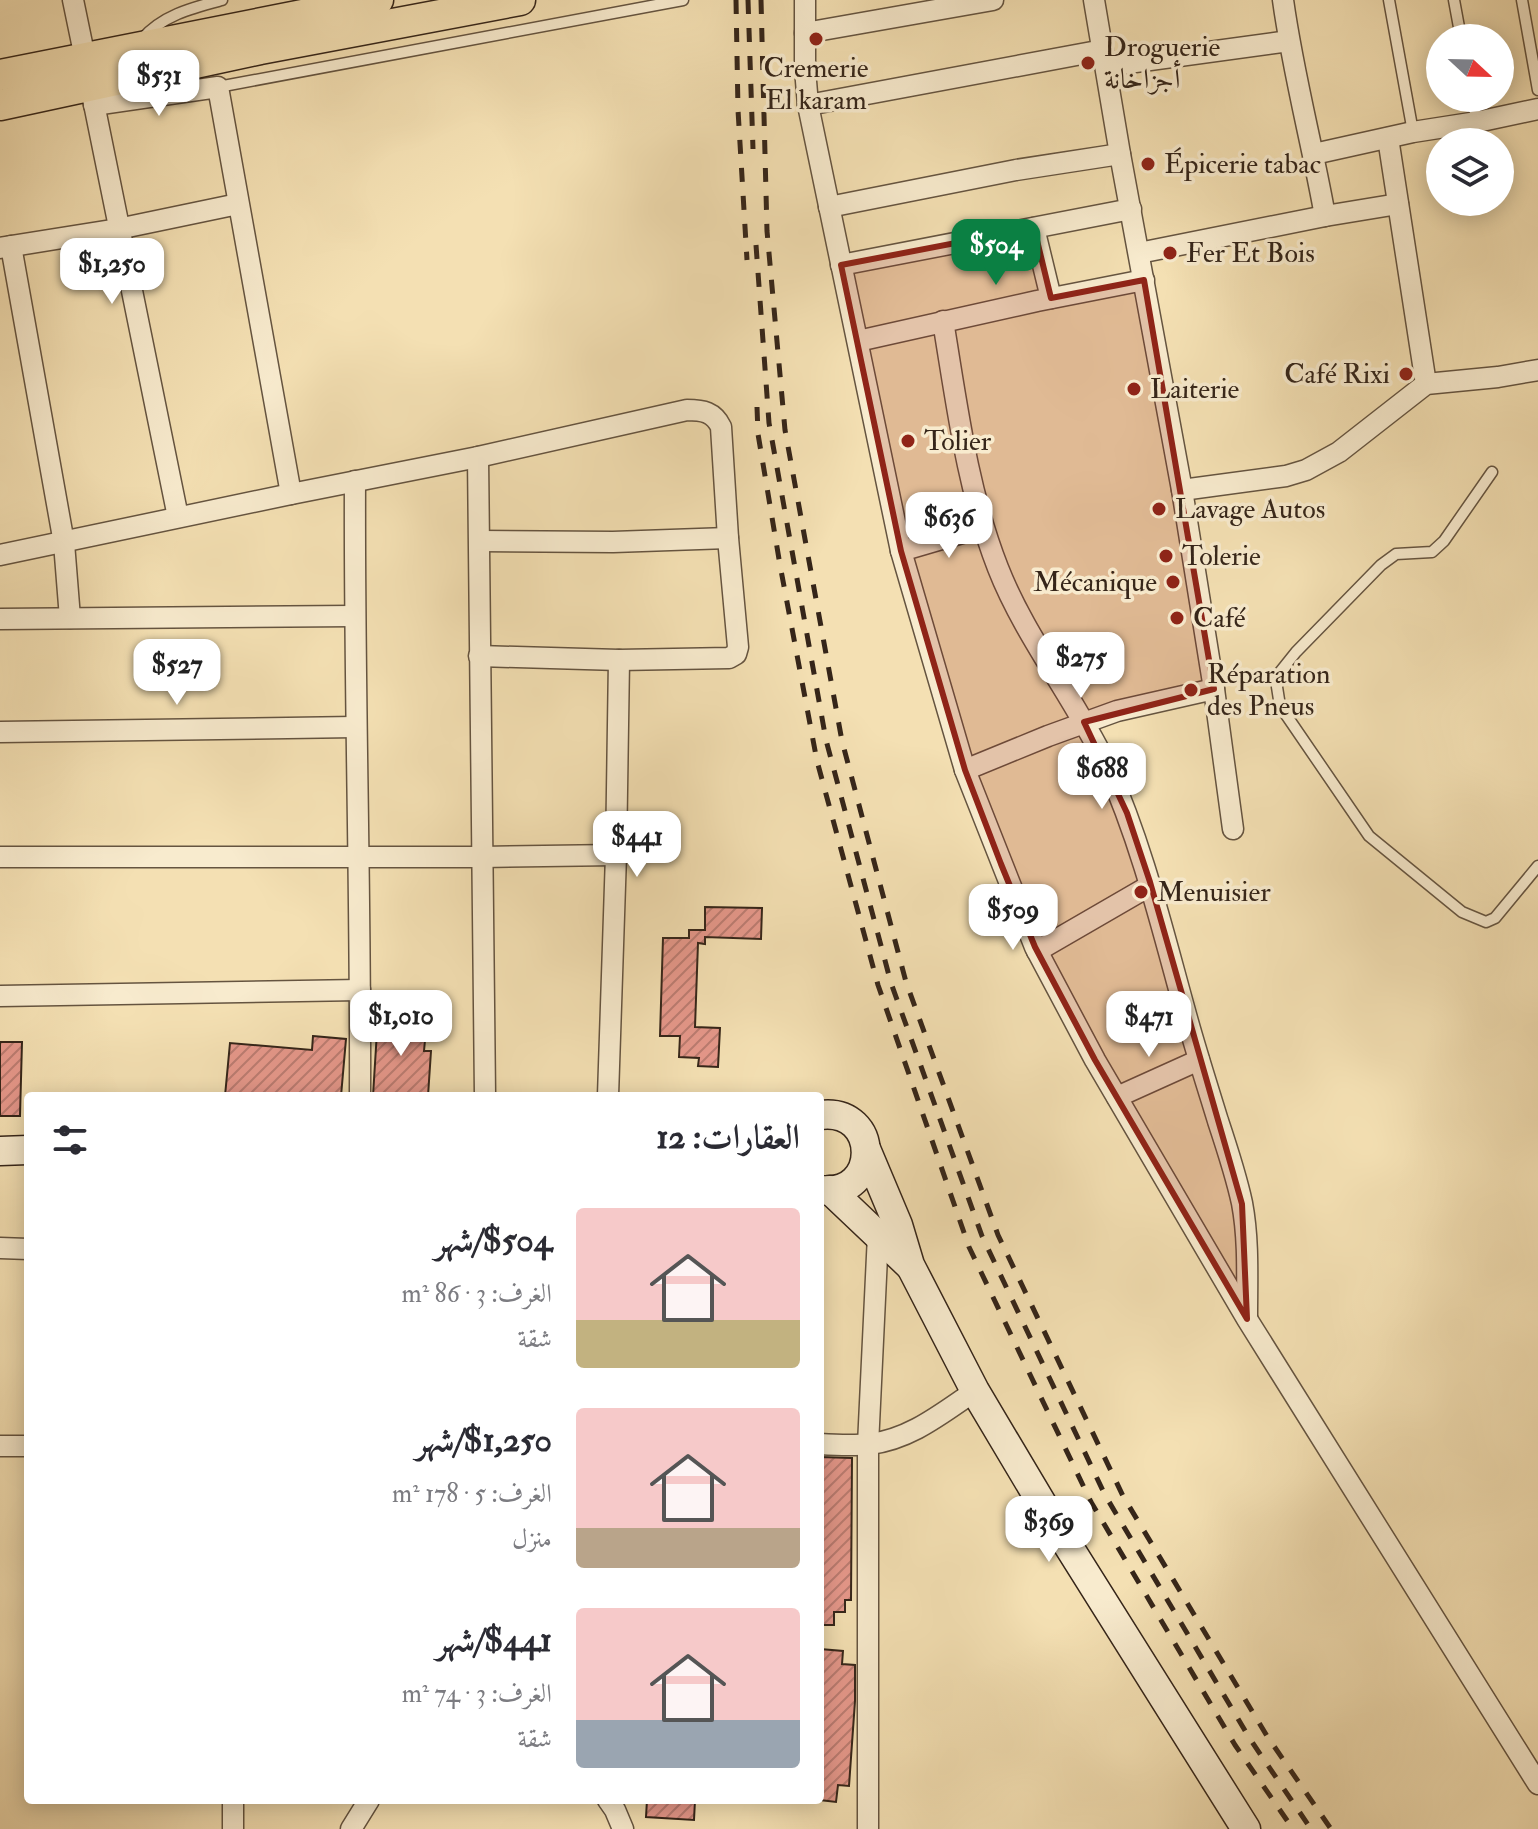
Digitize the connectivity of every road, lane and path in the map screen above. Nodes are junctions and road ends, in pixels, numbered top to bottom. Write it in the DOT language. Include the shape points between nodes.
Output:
graph roads {
  1 [pos="73,0"];
  2 [pos="222,0"];
  3 [pos="378,0"];
  4 [pos="520,0"];
  5 [pos="683,0"];
  6 [pos="805,0"];
  7 [pos="993,0"];
  8 [pos="1094,0"];
  9 [pos="1283,0"];
  10 [pos="1389,0"];
  11 [pos="1454,0"];
  12 [pos="1522,0"];
  13 [pos="1458,24"];
  14 [pos="805,33"];
  15 [pos="1289,41"];
  16 [pos="136,48"];
  17 [pos="1104,58"];
  18 [pos="0,75"];
  19 [pos="90,83"];
  20 [pos="218,87"];
  21 [pos="1538,90"];
  22 [pos="0,105"];
  23 [pos="808,105"];
  24 [pos="1538,109"];
  25 [pos="1475,112"];
  26 [pos="1477,122"];
  27 [pos="1413,132"];
  28 [pos="1388,138"];
  29 [pos="1120,154"];
  30 [pos="1314,154"];
  31 [pos="238,204"];
  32 [pos="1398,204"];
  33 [pos="829,207"];
  34 [pos="1131,209"];
  35 [pos="1325,216"];
  36 [pos="1034,228"];
  37 [pos="118,229"];
  38 [pos="5,247"];
  39 [pos="1139,253"];
  40 [pos="841,265"];
  41 [pos="1144,280"];
  42 [pos="1051,298"];
  43 [pos="943,321"];
  44 [pos="858,341"];
  45 [pos="1538,370"];
  46 [pos="1426,384"];
  47 [pos="478,457"];
  48 [pos="1492,472"];
  49 [pos="355,481"];
  50 [pos="1182,490"];
  51 [pos="291,494"];
  52 [pos="178,517"];
  53 [pos="983,527"];
  54 [pos="728,538"];
  55 [pos="480,541"];
  56 [pos="64,543"];
  57 [pos="901,551"];
  58 [pos="0,555"];
  59 [pos="354,616"];
  60 [pos="70,618"];
  61 [pos="0,619"];
  62 [pos="479,656"];
  63 [pos="619,660"];
  64 [pos="1214,689"];
  65 [pos="1084,722"];
  66 [pos="355,727"];
  67 [pos="0,732"];
  68 [pos="965,770"];
  69 [pos="1233,829"];
  70 [pos="616,855"];
  71 [pos="0,857"];
  72 [pos="482,857"];
  73 [pos="358,858"];
  74 [pos="1538,866"];
  75 [pos="1151,885"];
  76 [pos="1037,951"];
  77 [pos="360,990"];
  78 [pos="0,996"];
  79 [pos="1199,1060"];
  80 [pos="360,1092"];
  81 [pos="485,1092"];
  82 [pos="608,1092"];
  83 [pos="1117,1097"];
  84 [pos="824,1115"];
  85 [pos="866,1149"];
  86 [pos="825,1190"];
  87 [pos="878,1235"];
  88 [pos="0,1248"];
  89 [pos="24,1249"];
  90 [pos="910,1265"];
  91 [pos="1247,1319"];
  92 [pos="975,1391"];
  93 [pos="824,1444"];
  94 [pos="868,1445"];
  95 [pos="0,1446"];
  96 [pos="24,1446"];
  97 [pos="1538,1784"];
  98 [pos="233,1804"];
  99 [pos="367,1804"];
  100 [pos="611,1804"];
  101 [pos="233,1829"];
  102 [pos="351,1829"];
  103 [pos="623,1829"];
  104 [pos="868,1829"];
  105 [pos="1246,1829"];
  1 -- 19 [label="street"];
  2 -- 16 [label="lane" via="168,17"];
  3 -- 16 [label="main road"];
  4 -- 19 [label="main road"];
  5 -- 20 [label="lane"];
  6 -- 14 [label="street"];
  7 -- 14 [label="street"];
  8 -- 17 [label="street"];
  9 -- 15 [label="street"];
  10 -- 27 [label="lane"];
  11 -- 13 [label="lane"];
  12 -- 21 [label="lane"];
  14 -- 23 [label="street"];
  15 -- 17 [label="street"];
  15 -- 30 [label="street"];
  16 -- 19 [label="main road"];
  17 -- 23 [label="street"];
  17 -- 29 [label="street"];
  18 -- 19 [label="main road"];
  19 -- 20 [label="street"];
  19 -- 22 [label="main road"];
  19 -- 37 [label="street"];
  20 -- 31 [label="street"];
  23 -- 33 [label="street"];
  24 -- 26 [label="street"];
  25 -- 26 [label="lane"];
  26 -- 27 [label="street"];
  27 -- 28 [label="street"];
  28 -- 30 [label="street"];
  28 -- 32 [label="street"];
  29 -- 33 [label="street"];
  29 -- 34 [label="street"];
  30 -- 35 [label="street"];
  31 -- 37 [label="street"];
  31 -- 51 [label="street"];
  32 -- 35 [label="street"];
  32 -- 46 [label="street"];
  33 -- 40 [label="street"];
  34 -- 36 [label="street"];
  34 -- 39 [label="street"];
  35 -- 39 [label="street"];
  36 -- 40 [label="street"];
  36 -- 42 [label="street"];
  37 -- 38 [label="street"];
  37 -- 52 [label="street"];
  38 -- 56 [label="street"];
  39 -- 41 [label="street"];
  40 -- 44 [label="street"];
  41 -- 42 [label="street"];
  41 -- 50 [label="street"];
  42 -- 43 [label="street"];
  43 -- 44 [label="street"];
  43 -- 53 [label="street"];
  44 -- 57 [label="street"];
  45 -- 46 [label="street"];
  46 -- 50 [label="street" via="1339,452 1306,470"];
  47 -- 49 [label="street"];
  47 -- 54 [label="street" via="701,410 717,418 721,427"];
  47 -- 55 [label="street"];
  48 -- 74 [label="lane" via="1444,541 1432,552 1396,554 1381,565 1296,652 1280,672 1277,687 1280,706 1369,836 1462,912 1486,922 1495,918"];
  49 -- 51 [label="street"];
  49 -- 59 [label="street"];
  50 -- 64 [label="street"];
  51 -- 52 [label="street"];
  52 -- 56 [label="street"];
  53 -- 57 [label="street"];
  53 -- 65 [label="street" via="1019,614"];
  54 -- 55 [label="street"];
  54 -- 63 [label="street" via="736,654"];
  55 -- 62 [label="street"];
  56 -- 58 [label="street"];
  56 -- 60 [label="street"];
  57 -- 68 [label="street"];
  59 -- 60 [label="street"];
  59 -- 66 [label="street"];
  60 -- 61 [label="street"];
  62 -- 63 [label="street"];
  62 -- 72 [label="street"];
  63 -- 70 [label="street"];
  64 -- 65 [label="street"];
  64 -- 69 [label="street"];
  65 -- 68 [label="street"];
  65 -- 75 [label="street" via="1127,813"];
  66 -- 67 [label="street"];
  66 -- 73 [label="street"];
  68 -- 76 [label="street"];
  70 -- 72 [label="street"];
  70 -- 82 [label="street"];
  71 -- 73 [label="street"];
  72 -- 73 [label="street"];
  72 -- 81 [label="street"];
  73 -- 77 [label="street"];
  75 -- 76 [label="street"];
  75 -- 79 [label="street"];
  76 -- 83 [label="street"];
  77 -- 78 [label="street"];
  77 -- 80 [label="street"];
  79 -- 83 [label="street"];
  79 -- 91 [label="street" via="1242,1204"];
  83 -- 91 [label="street"];
  84 -- 85 [label="street" via="853,1123"];
  85 -- 86 [label="street" via="855,1180"];
  85 -- 90 [label="street"];
  86 -- 87 [label="street"];
  87 -- 90 [label="street"];
  87 -- 94 [label="street"];
  88 -- 89 [label="street"];
  90 -- 92 [label="street"];
  91 -- 97 [label="street"];
  92 -- 94 [label="street" via="914,1432"];
  92 -- 105 [label="street"];
  93 -- 94 [label="street"];
  94 -- 104 [label="street"];
  95 -- 96 [label="street"];
  98 -- 101 [label="street"];
  99 -- 102 [label="street"];
  100 -- 103 [label="street"];
}
